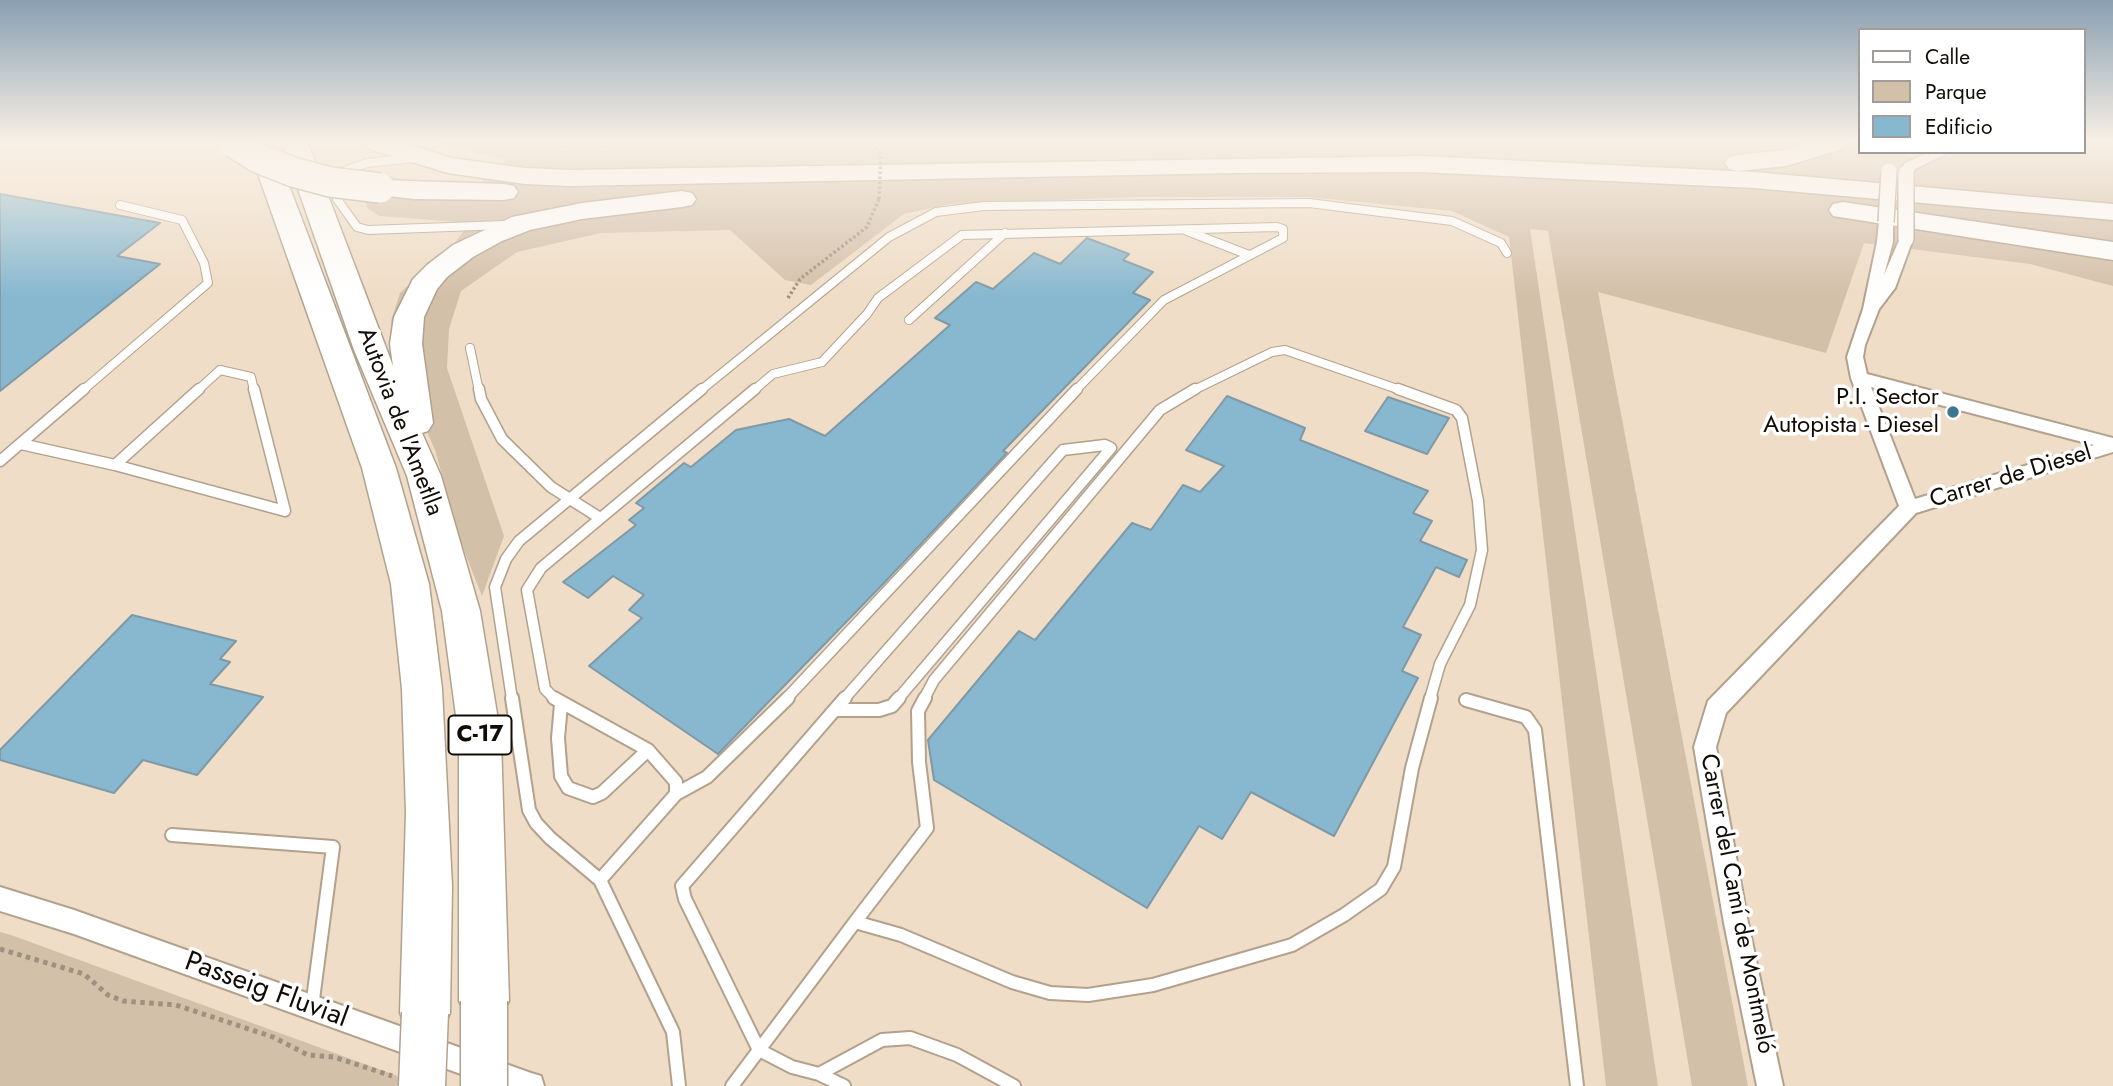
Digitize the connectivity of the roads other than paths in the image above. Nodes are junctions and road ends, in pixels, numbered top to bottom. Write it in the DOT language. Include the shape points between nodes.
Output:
graph roads {
  1 [pos="277,194"];
  2 [pos="313,194"];
  3 [pos="337,194"];
  4 [pos="749,194"];
  5 [pos="1666,194"];
  6 [pos="1790,194"];
  7 [pos="1888,194"];
  8 [pos="1906,194"];
  9 [pos="1907,194"];
  10 [pos="120,205"];
  11 [pos="2113,212"];
  12 [pos="522,223"];
  13 [pos="2113,224"];
  14 [pos="1183,229"];
  15 [pos="1005,233"];
  16 [pos="2113,251"];
  17 [pos="1507,253"];
  18 [pos="1249,256"];
  19 [pos="1871,309"];
  20 [pos="909,320"];
  21 [pos="470,348"];
  22 [pos="1859,378"];
  23 [pos="21,444"];
  24 [pos="2113,445"];
  25 [pos="0,461"];
  26 [pos="115,465"];
  27 [pos="424,476"];
  28 [pos="570,498"];
  29 [pos="1909,508"];
  30 [pos="600,518"];
  31 [pos="1465,700"];
  32 [pos="561,704"];
  33 [pos="835,710"];
  34 [pos="648,750"];
  35 [pos="676,794"];
  36 [pos="172,835"];
  37 [pos="600,880"];
  38 [pos="0,899"];
  39 [pos="855,922"];
  40 [pos="312,1007"];
  41 [pos="759,1050"];
  42 [pos="819,1074"];
  43 [pos="410,1082"];
  44 [pos="484,1086"];
  45 [pos="531,1086"];
  46 [pos="679,1086"];
  47 [pos="732,1086"];
  48 [pos="844,1086"];
  49 [pos="1014,1086"];
  50 [pos="1577,1086"];
  51 [pos="1770,1086"];
  1 -- 43 [label="highway, Autovia de l'Ametlla / C-17, bridge" via="379,468 410,584 422,689 428,813 425,1013"];
  2 -- 27 [label="highway, Autovia de l'Ametlla / C-17" via="370,350"];
  3 -- 12 [label="lane" via="357,228 368,230"];
  4 -- 12 [label="highway" via="629,204"];
  5 -- 16 [label="highway" via="1937,223"];
  6 -- 13 [label="highway"];
  7 -- 19 [label="street, bridge" via="1885,242"];
  8 -- 19 [label="street, bridge" via="1906,239 1887,288"];
  9 -- 11 [label="highway"];
  10 -- 23 [label="lane" via="182,220 204,263 208,283"];
  12 -- 27 [label="highway" via="463,251 437,271 409,317 408,374"];
  14 -- 15 [label="lane"];
  14 -- 18 [label="lane"];
  14 -- 18 [label="lane" via="1283,229 1283,238"];
  15 -- 20 [label="lane"];
  15 -- 30 [label="lane" via="962,235 951,241 877,298 822,362 773,374"];
  17 -- 28 [label="lane" via="1502,243 1452,220 1309,203 984,206 936,212 889,237 785,318"];
  18 -- 35 [label="lane" via="1164,300 790,696 707,777"];
  19 -- 22 [label="street" via="1857,345"];
  21 -- 28 [label="lane" via="481,398 502,439 551,487"];
  22 -- 24 [label="street"];
  22 -- 29 [label="street"];
  23 -- 25 [label="lane"];
  23 -- 26 [label="lane"];
  24 -- 29 [label="street, Carrer de Diesel"];
  26 -- 26 [label="lane" via="141,472 285,511 251,377 220,370"];
  27 -- 44 [label="highway, Autovia de l'Ametlla / C-17, bridge" via="461,611 480,738"];
  28 -- 30 [label="lane"];
  28 -- 37 [label="lane" via="520,541 506,559 495,587 529,810 550,838"];
  29 -- 51 [label="street, Carrer del Camí de Montmeló" via="1716,708 1704,747"];
  30 -- 32 [label="lane" via="541,568 527,590 545,689"];
  31 -- 50 [label="lane" via="1526,717 1535,730"];
  32 -- 34 [label="lane"];
  32 -- 34 [label="lane" via="561,776 568,788 593,797 602,793"];
  33 -- 33 [label="lane" via="892,706 1111,448 1063,450"];
  33 -- 41 [label="lane" via="682,886"];
  34 -- 35 [label="lane" via="676,782"];
  35 -- 37 [label="lane"];
  36 -- 40 [label="lane" via="333,847"];
  37 -- 46 [label="lane" via="673,1032"];
  38 -- 40 [label="street, Passeig Fluvial"];
  39 -- 39 [label="lane" via="901,935 1012,982 1050,993 1088,995 1153,985 1292,944 1381,888 1394,867 1412,768 1440,663 1470,605 1482,550 1462,418 1435,402 1285,351 1272,352 1208,381 1160,410 934,680 918,711 927,828"];
  39 -- 41 [label="lane"];
  40 -- 45 [label="street, Passeig Fluvial"];
  41 -- 42 [label="lane" via="792,1067"];
  41 -- 47 [label="lane"];
  42 -- 48 [label="lane"];
  42 -- 49 [label="lane" via="882,1040 910,1038 957,1055"];
}
